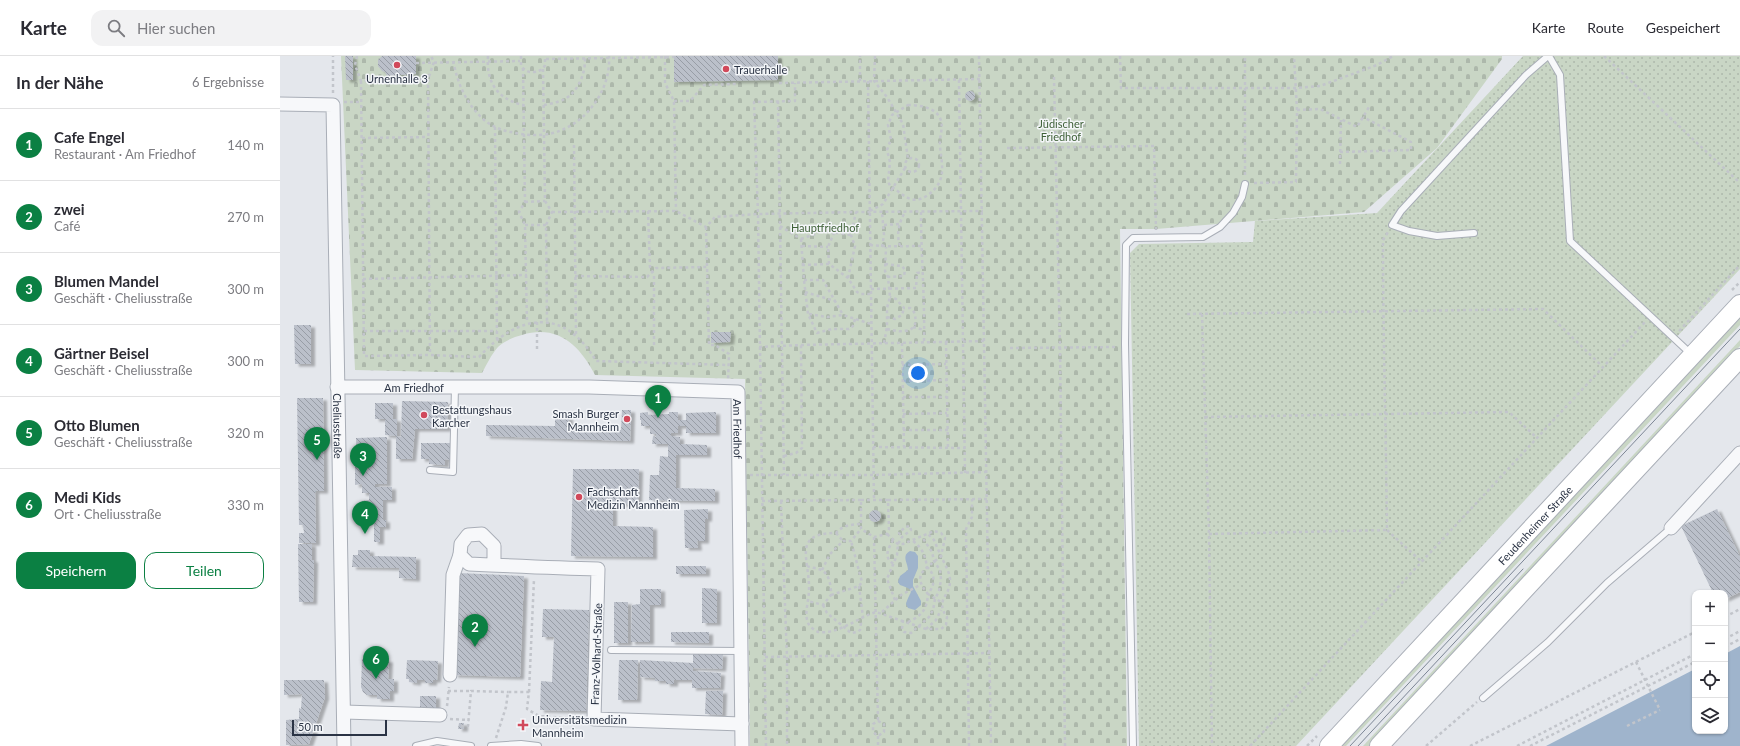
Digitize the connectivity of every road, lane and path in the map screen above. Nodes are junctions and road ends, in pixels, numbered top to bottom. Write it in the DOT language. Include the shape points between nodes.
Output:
graph roads {
  1 [pos="333,56"];
  2 [pos="357,56"];
  3 [pos="431,56"];
  4 [pos="488,56"];
  5 [pos="521,56"];
  6 [pos="860,56"];
  7 [pos="875,56"];
  8 [pos="979,56"];
  9 [pos="1120,56"];
  10 [pos="1245,56"];
  11 [pos="1294,56"];
  12 [pos="1393,56"];
  13 [pos="1548,56"];
  14 [pos="1604,56"];
  15 [pos="585,57"];
  16 [pos="609,57"];
  17 [pos="665,57"];
  18 [pos="674,57"];
  19 [pos="545,58"];
  20 [pos="453,61"];
  21 [pos="488,61"];
  22 [pos="520,61"];
  23 [pos="434,62"];
  24 [pos="416,63"];
  25 [pos="523,68"];
  26 [pos="543,69"];
  27 [pos="1054,77"];
  28 [pos="980,79"];
  29 [pos="428,80"];
  30 [pos="959,80"];
  31 [pos="361,81"];
  32 [pos="874,81"];
  33 [pos="860,82"];
  34 [pos="868,82"];
  35 [pos="779,83"];
  36 [pos="795,83"];
  37 [pos="736,84"];
  38 [pos="1246,87"];
  39 [pos="1296,88"];
  40 [pos="674,101"];
  41 [pos="778,101"];
  42 [pos="280,104"];
  43 [pos="333,105"];
  44 [pos="523,105"];
  45 [pos="544,105"];
  46 [pos="1369,107"];
  47 [pos="1297,110"];
  48 [pos="897,112"];
  49 [pos="1363,117"];
  50 [pos="1341,120"];
  51 [pos="495,126"];
  52 [pos="545,134"];
  53 [pos="524,136"];
  54 [pos="428,137"];
  55 [pos="362,138"];
  56 [pos="574,145"];
  57 [pos="1056,147"];
  58 [pos="1007,148"];
  59 [pos="1340,152"];
  60 [pos="908,159"];
  61 [pos="1340,164"];
  62 [pos="905,168"];
  63 [pos="1740,183"];
  64 [pos="1245,184"];
  65 [pos="894,188"];
  66 [pos="545,201"];
  67 [pos="525,202"];
  68 [pos="648,211"];
  69 [pos="676,211"];
  70 [pos="983,211"];
  71 [pos="552,212"];
  72 [pos="574,212"];
  73 [pos="856,212"];
  74 [pos="870,212"];
  75 [pos="882,212"];
  76 [pos="904,212"];
  77 [pos="921,212"];
  78 [pos="961,212"];
  79 [pos="758,214"];
  80 [pos="780,214"];
  81 [pos="525,224"];
  82 [pos="899,224"];
  83 [pos="546,225"];
  84 [pos="884,225"];
  85 [pos="1392,225"];
  86 [pos="780,226"];
  87 [pos="706,227"];
  88 [pos="834,233"];
  89 [pos="1474,233"];
  90 [pos="851,235"];
  91 [pos="1156,236"];
  92 [pos="801,239"];
  93 [pos="802,246"];
  94 [pos="870,246"];
  95 [pos="900,246"];
  96 [pos="921,246"];
  97 [pos="828,247"];
  98 [pos="882,247"];
  99 [pos="886,247"];
  100 [pos="828,264"];
  101 [pos="885,264"];
  102 [pos="802,265"];
  103 [pos="1740,265"];
  104 [pos="708,267"];
  105 [pos="652,272"];
  106 [pos="922,272"];
  107 [pos="527,275"];
  108 [pos="496,276"];
  109 [pos="575,276"];
  110 [pos="430,277"];
  111 [pos="888,277"];
  112 [pos="848,278"];
  113 [pos="363,279"];
  114 [pos="804,280"];
  115 [pos="871,289"];
  116 [pos="889,290"];
  117 [pos="805,292"];
  118 [pos="871,294"];
  119 [pos="890,297"];
  120 [pos="835,301"];
  121 [pos="1740,304"];
  122 [pos="904,308"];
  123 [pos="1383,310"];
  124 [pos="808,314"];
  125 [pos="1187,314"];
  126 [pos="1202,314"];
  127 [pos="843,315"];
  128 [pos="1651,316"];
  129 [pos="887,317"];
  130 [pos="855,319"];
  131 [pos="537,322"];
  132 [pos="547,322"];
  133 [pos="528,323"];
  134 [pos="871,324"];
  135 [pos="914,327"];
  136 [pos="887,329"];
  137 [pos="430,330"];
  138 [pos="924,330"];
  139 [pos="364,331"];
  140 [pos="497,331"];
  141 [pos="576,335"];
  142 [pos="1673,337"];
  143 [pos="497,339"];
  144 [pos="985,341"];
  145 [pos="946,342"];
  146 [pos="963,342"];
  147 [pos="871,343"];
  148 [pos="884,343"];
  149 [pos="902,343"];
  150 [pos="924,343"];
  151 [pos="654,345"];
  152 [pos="801,345"];
  153 [pos="781,346"];
  154 [pos="759,347"];
  155 [pos="1060,347"];
  156 [pos="1118,347"];
  157 [pos="1010,348"];
  158 [pos="537,352"];
  159 [pos="430,355"];
  160 [pos="1692,355"];
  161 [pos="1740,358"];
  162 [pos="946,364"];
  163 [pos="728,365"];
  164 [pos="902,365"];
  165 [pos="1602,366"];
  166 [pos="947,380"];
  167 [pos="903,381"];
  168 [pos="338,387"];
  169 [pos="455,387"];
  170 [pos="727,392"];
  171 [pos="903,397"];
  172 [pos="947,397"];
  173 [pos="947,413"];
  174 [pos="903,414"];
  175 [pos="1386,414"];
  176 [pos="1205,417"];
  177 [pos="904,430"];
  178 [pos="948,430"];
  179 [pos="1537,438"];
  180 [pos="873,447"];
  181 [pos="904,447"];
  182 [pos="948,448"];
  183 [pos="965,448"];
  184 [pos="1740,453"];
  185 [pos="784,456"];
  186 [pos="430,470"];
  187 [pos="986,472"];
  188 [pos="965,473"];
  189 [pos="740,475"];
  190 [pos="762,475"];
  191 [pos="784,475"];
  192 [pos="874,475"];
  193 [pos="972,499"];
  194 [pos="987,499"];
  195 [pos="861,500"];
  196 [pos="874,500"];
  197 [pos="888,500"];
  198 [pos="762,501"];
  199 [pos="781,501"];
  200 [pos="860,524"];
  201 [pos="1671,528"];
  202 [pos="861,529"];
  203 [pos="1387,530"];
  204 [pos="836,533"];
  205 [pos="886,534"];
  206 [pos="928,534"];
  207 [pos="1209,534"];
  208 [pos="874,537"];
  209 [pos="902,537"];
  210 [pos="922,537"];
  211 [pos="893,540"];
  212 [pos="913,540"];
  213 [pos="843,541"];
  214 [pos="851,541"];
  215 [pos="898,544"];
  216 [pos="460,555"];
  217 [pos="940,556"];
  218 [pos="934,561"];
  219 [pos="1422,562"];
  220 [pos="894,564"];
  221 [pos="494,565"];
  222 [pos="807,566"];
  223 [pos="534,567"];
  224 [pos="927,567"];
  225 [pos="822,570"];
  226 [pos="859,586"];
  227 [pos="919,586"];
  228 [pos="928,594"];
  229 [pos="832,595"];
  230 [pos="935,599"];
  231 [pos="895,600"];
  232 [pos="808,601"];
  233 [pos="941,602"];
  234 [pos="823,605"];
  235 [pos="1740,609"];
  236 [pos="941,610"];
  237 [pos="876,612"];
  238 [pos="882,613"];
  239 [pos="1728,615"];
  240 [pos="864,617"];
  241 [pos="859,620"];
  242 [pos="903,620"];
  243 [pos="908,622"];
  244 [pos="918,626"];
  245 [pos="844,627"];
  246 [pos="926,630"];
  247 [pos="1740,631"];
  248 [pos="1692,634"];
  249 [pos="1728,637"];
  250 [pos="1740,639"];
  251 [pos="1728,645"];
  252 [pos="611,650"];
  253 [pos="741,651"];
  254 [pos="968,653"];
  255 [pos="990,653"];
  256 [pos="877,655"];
  257 [pos="1692,656"];
  258 [pos="765,657"];
  259 [pos="787,657"];
  260 [pos="1636,662"];
  261 [pos="1692,664"];
  262 [pos="450,675"];
  263 [pos="1655,675"];
  264 [pos="1658,681"];
  265 [pos="448,691"];
  266 [pos="471,691"];
  267 [pos="508,692"];
  268 [pos="529,692"];
  269 [pos="1483,698"];
  270 [pos="344,712"];
  271 [pos="443,715"];
  272 [pos="1570,719"];
  273 [pos="469,720"];
  274 [pos="594,720"];
  275 [pos="878,721"];
  276 [pos="742,724"];
  277 [pos="1573,724"];
  278 [pos="461,726"];
  279 [pos="1627,726"];
  280 [pos="497,733"];
  281 [pos="878,736"];
  282 [pos="344,746"];
  283 [pos="416,746"];
  284 [pos="471,746"];
  285 [pos="491,746"];
  286 [pos="538,746"];
  287 [pos="742,746"];
  288 [pos="766,746"];
  289 [pos="787,746"];
  290 [pos="878,746"];
  291 [pos="969,746"];
  292 [pos="991,746"];
  293 [pos="1065,746"];
  294 [pos="1133,746"];
  295 [pos="1212,746"];
  296 [pos="1250,746"];
  297 [pos="1329,746"];
  298 [pos="1380,746"];
  299 [pos="1426,746"];
  300 [pos="1470,746"];
  301 [pos="1517,746"];
  302 [pos="1530,746"];
  1 -- 43 [label="path"];
  2 -- 31 [label="path" via="355,65"];
  3 -- 23 [label="path"];
  4 -- 21 [label="path"];
  5 -- 22 [label="path"];
  6 -- 33 [label="path"];
  7 -- 32 [label="path"];
  8 -- 28 [label="path"];
  9 -- 38 [label="path" via="1121,88"];
  10 -- 38 [label="path"];
  11 -- 39 [label="path"];
  12 -- 39 [label="path" via="1377,65 1320,86"];
  13 -- 85 [label="lane" via="1521,81 1401,211"];
  13 -- 128 [label="lane" via="1560,75 1570,241"];
  14 -- 63 [label="path"];
  15 -- 16 [label="path"];
  15 -- 19 [label="path"];
  15 -- 45 [label="path" via="583,75 574,90 562,101"];
  16 -- 17 [label="path"];
  16 -- 52 [label="path" via="606,80 597,100 583,117 564,130"];
  17 -- 18 [label="path"];
  17 -- 40 [label="path" via="665,83"];
  19 -- 26 [label="path"];
  20 -- 21 [label="path"];
  20 -- 23 [label="path"];
  20 -- 51 [label="path" via="458,84 468,102 480,116"];
  21 -- 22 [label="path"];
  21 -- 44 [label="path" via="489,78 498,93 511,102"];
  22 -- 25 [label="path"];
  23 -- 24 [label="path"];
  23 -- 29 [label="path"];
  25 -- 26 [label="path" via="533,73"];
  25 -- 44 [label="path"];
  26 -- 45 [label="path"];
  27 -- 57 [label="path"];
  28 -- 30 [label="path"];
  28 -- 70 [label="path"];
  29 -- 31 [label="path"];
  29 -- 54 [label="path"];
  30 -- 32 [label="path"];
  30 -- 78 [label="path"];
  31 -- 55 [label="path"];
  32 -- 34 [label="path"];
  32 -- 48 [label="path"];
  33 -- 34 [label="path"];
  33 -- 36 [label="path"];
  34 -- 74 [label="path"];
  35 -- 36 [label="path"];
  36 -- 41 [label="path" via="795,101"];
  37 -- 40 [label="path" via="704,85 690,101"];
  38 -- 39 [label="path"];
  38 -- 64 [label="path"];
  39 -- 47 [label="path"];
  40 -- 69 [label="path"];
  41 -- 79 [label="path" via="754,102"];
  41 -- 80 [label="path"];
  42 -- 43 [label="street"];
  43 -- 168 [label="street, Cheliusstraße"];
  44 -- 53 [label="path"];
  45 -- 52 [label="path"];
  46 -- 49 [label="path"];
  47 -- 50 [label="path" via="1320,109"];
  47 -- 64 [label="path" via="1296,182"];
  48 -- 60 [label="path" via="903,124"];
  48 -- 65 [label="path" via="888,125 891,139 887,150 890,162 888,181"];
  48 -- 65 [label="path" via="908,105 918,104 938,115 942,125 939,143 942,176 937,189 924,198 911,199"];
  49 -- 50 [label="path" via="1357,127"];
  49 -- 59 [label="path" via="1411,142 1411,150"];
  50 -- 59 [label="path"];
  51 -- 53 [label="path" via="500,130"];
  51 -- 108 [label="path"];
  52 -- 53 [label="path"];
  52 -- 66 [label="path"];
  53 -- 67 [label="path"];
  54 -- 55 [label="path"];
  54 -- 110 [label="path"];
  55 -- 113 [label="path"];
  56 -- 72 [label="path"];
  57 -- 58 [label="path"];
  57 -- 91 [label="path" via="1154,146"];
  57 -- 155 [label="path"];
  59 -- 61 [label="path"];
  60 -- 62 [label="path" via="905,161"];
  60 -- 62 [label="path" via="916,158 919,166 913,172"];
  62 -- 65 [label="path"];
  64 -- 91 [label="lane" via="1242,197 1233,213 1220,227 1203,237"];
  65 -- 74 [label="path" via="883,204"];
  66 -- 67 [label="path"];
  66 -- 71 [label="path"];
  67 -- 81 [label="path" via="519,212"];
  68 -- 69 [label="path"];
  68 -- 72 [label="path"];
  68 -- 105 [label="path"];
  69 -- 87 [label="path"];
  70 -- 78 [label="path"];
  70 -- 144 [label="path"];
  71 -- 72 [label="path"];
  71 -- 83 [label="path"];
  72 -- 109 [label="path"];
  73 -- 74 [label="path"];
  73 -- 80 [label="path"];
  73 -- 90 [label="path"];
  74 -- 75 [label="path"];
  74 -- 94 [label="path"];
  75 -- 76 [label="path"];
  75 -- 84 [label="path"];
  76 -- 77 [label="path"];
  76 -- 82 [label="path"];
  77 -- 78 [label="path"];
  77 -- 96 [label="path"];
  78 -- 146 [label="path"];
  79 -- 80 [label="path"];
  79 -- 87 [label="path" via="715,217"];
  79 -- 154 [label="path"];
  80 -- 86 [label="path"];
  81 -- 83 [label="path"];
  81 -- 107 [label="path"];
  82 -- 84 [label="path"];
  82 -- 95 [label="path"];
  83 -- 132 [label="path"];
  84 -- 98 [label="path"];
  85 -- 89 [label="lane" via="1437,236"];
  85 -- 123 [label="path" via="1384,240"];
  86 -- 92 [label="path"];
  86 -- 153 [label="path"];
  87 -- 104 [label="path"];
  88 -- 90 [label="path"];
  88 -- 92 [label="path" via="824,230"];
  88 -- 97 [label="path"];
  90 -- 112 [label="path" via="855,246"];
  91 -- 294 [label="lane" via="1133,238 1126,245 1125,344"];
  92 -- 93 [label="path"];
  93 -- 97 [label="path"];
  93 -- 102 [label="path"];
  94 -- 98 [label="path"];
  94 -- 115 [label="path"];
  95 -- 96 [label="path"];
  95 -- 99 [label="path"];
  96 -- 106 [label="path"];
  97 -- 100 [label="path"];
  98 -- 99 [label="path"];
  99 -- 101 [label="path"];
  100 -- 102 [label="path"];
  100 -- 112 [label="path"];
  101 -- 111 [label="path"];
  101 -- 111 [label="path" via="902,266 905,270 904,276"];
  102 -- 114 [label="path"];
  103 -- 142 [label="path"];
  104 -- 105 [label="path" via="656,268"];
  104 -- 163 [label="path" via="709,345 715,345 729,354"];
  105 -- 109 [label="path" via="647,277"];
  105 -- 151 [label="path"];
  106 -- 116 [label="path" via="917,273 916,288"];
  106 -- 138 [label="path"];
  107 -- 108 [label="path"];
  107 -- 133 [label="path"];
  108 -- 110 [label="path"];
  108 -- 140 [label="path"];
  109 -- 141 [label="path"];
  110 -- 113 [label="path"];
  110 -- 137 [label="path"];
  111 -- 116 [label="path"];
  112 -- 118 [label="path" via="857,292"];
  113 -- 139 [label="path"];
  114 -- 117 [label="path"];
  114 -- 120 [label="path" via="823,280"];
  115 -- 116 [label="path"];
  115 -- 118 [label="path"];
  116 -- 119 [label="path"];
  117 -- 120 [label="path"];
  117 -- 124 [label="path"];
  118 -- 134 [label="path"];
  119 -- 122 [label="path" via="896,299"];
  119 -- 129 [label="path"];
  120 -- 127 [label="path"];
  121 -- 160 [label="main road, Feudenheimer Straße"];
  122 -- 129 [label="path" via="902,315 895,319"];
  122 -- 135 [label="path" via="910,308 914,312"];
  123 -- 126 [label="path"];
  123 -- 165 [label="path" via="1543,309"];
  123 -- 175 [label="path"];
  124 -- 127 [label="path" via="827,317"];
  124 -- 130 [label="path" via="817,332 849,329"];
  125 -- 126 [label="path"];
  126 -- 176 [label="path"];
  127 -- 130 [label="path"];
  128 -- 142 [label="lane"];
  128 -- 165 [label="path"];
  129 -- 136 [label="path"];
  130 -- 134 [label="path"];
  131 -- 132 [label="path"];
  131 -- 133 [label="path"];
  131 -- 158 [label="path"];
  132 -- 141 [label="path"];
  133 -- 143 [label="path"];
  134 -- 147 [label="path"];
  135 -- 136 [label="path" via="906,332"];
  135 -- 138 [label="path"];
  136 -- 148 [label="path"];
  137 -- 139 [label="path"];
  137 -- 140 [label="path"];
  137 -- 159 [label="path"];
  138 -- 150 [label="path"];
  139 -- 159 [label="path" via="364,356"];
  140 -- 143 [label="path"];
  141 -- 163 [label="path" via="588,346 596,361"];
  142 -- 160 [label="lane"];
  143 -- 159 [label="path" via="479,357"];
  144 -- 146 [label="path"];
  144 -- 187 [label="path"];
  145 -- 146 [label="path"];
  145 -- 150 [label="path"];
  145 -- 162 [label="path"];
  146 -- 183 [label="path"];
  147 -- 148 [label="path"];
  147 -- 152 [label="path"];
  147 -- 180 [label="path"];
  148 -- 149 [label="path"];
  149 -- 150 [label="path"];
  149 -- 164 [label="path"];
  152 -- 153 [label="path"];
  152 -- 185 [label="path" via="802,448 796,453"];
  153 -- 154 [label="path"];
  153 -- 185 [label="path"];
  154 -- 190 [label="path"];
  155 -- 156 [label="path"];
  155 -- 157 [label="path"];
  155 -- 293 [label="path"];
  160 -- 297 [label="main road, Feudenheimer Straße"];
  161 -- 298 [label="main road"];
  162 -- 164 [label="path"];
  162 -- 166 [label="path"];
  163 -- 170 [label="path"];
  164 -- 167 [label="path"];
  165 -- 179 [label="path"];
  166 -- 167 [label="path"];
  166 -- 172 [label="path"];
  167 -- 171 [label="path"];
  168 -- 169 [label="street, Am Friedhof"];
  168 -- 270 [label="street, Cheliusstraße"];
  169 -- 170 [label="street, Am Friedhof" via="589,387"];
  169 -- 186 [label="lane" via="453,472"];
  170 -- 189 [label="street, Am Friedhof" via="738,392"];
  171 -- 172 [label="path"];
  171 -- 174 [label="path"];
  172 -- 173 [label="path"];
  173 -- 174 [label="path"];
  173 -- 178 [label="path"];
  174 -- 177 [label="path"];
  175 -- 176 [label="path"];
  175 -- 179 [label="path" via="1509,412"];
  175 -- 203 [label="path"];
  176 -- 207 [label="path"];
  177 -- 178 [label="path"];
  177 -- 181 [label="path"];
  178 -- 182 [label="path"];
  179 -- 219 [label="path"];
  180 -- 181 [label="path"];
  180 -- 192 [label="path"];
  181 -- 182 [label="path"];
  182 -- 183 [label="path"];
  183 -- 188 [label="path"];
  184 -- 201 [label="street"];
  185 -- 191 [label="path"];
  187 -- 188 [label="path"];
  187 -- 194 [label="path"];
  188 -- 192 [label="path"];
  189 -- 190 [label="path"];
  189 -- 253 [label="street, Am Friedhof"];
  190 -- 191 [label="path"];
  190 -- 198 [label="path"];
  191 -- 192 [label="path"];
  192 -- 196 [label="path"];
  193 -- 194 [label="path"];
  193 -- 197 [label="path"];
  193 -- 254 [label="path" via="972,517 966,529"];
  194 -- 255 [label="path"];
  195 -- 196 [label="path"];
  195 -- 199 [label="path"];
  195 -- 200 [label="path"];
  196 -- 197 [label="path"];
  197 -- 205 [label="path" via="889,529"];
  198 -- 199 [label="path"];
  198 -- 258 [label="path"];
  199 -- 259 [label="path"];
  200 -- 202 [label="path"];
  200 -- 204 [label="path" via="848,525"];
  201 -- 269 [label="lane" via="1607,584 1548,642"];
  202 -- 208 [label="path"];
  202 -- 214 [label="path"];
  203 -- 207 [label="path"];
  203 -- 219 [label="path"];
  204 -- 213 [label="path"];
  204 -- 222 [label="path" via="814,536 807,543"];
  205 -- 208 [label="path"];
  205 -- 211 [label="path"];
  206 -- 210 [label="path"];
  206 -- 217 [label="path" via="936,544"];
  206 -- 217 [label="path" via="934,531 941,533 944,538"];
  207 -- 295 [label="path"];
  208 -- 237 [label="path"];
  209 -- 209 [label="path" via="911,530 910,526 901,529 899,533"];
  209 -- 215 [label="path"];
  210 -- 212 [label="path"];
  210 -- 218 [label="path" via="932,552"];
  211 -- 215 [label="path"];
  211 -- 220 [label="path" via="887,550 887,556"];
  212 -- 215 [label="path"];
  212 -- 224 [label="path" via="922,548"];
  213 -- 214 [label="path"];
  213 -- 225 [label="path" via="830,554"];
  214 -- 226 [label="path" via="862,582"];
  215 -- 220 [label="path"];
  216 -- 221 [label="street, Franz-Volhard-Straße" via="468,564"];
  216 -- 221 [label="street" via="461,544 468,535 482,534 494,546"];
  216 -- 262 [label="street" via="453,575"];
  217 -- 218 [label="path"];
  217 -- 233 [label="path" via="950,580 948,591"];
  218 -- 224 [label="path"];
  218 -- 230 [label="path" via="940,570 941,580 940,591"];
  219 -- 296 [label="path"];
  220 -- 231 [label="path" via="887,582"];
  221 -- 223 [label="street, Franz-Volhard-Straße"];
  222 -- 225 [label="path"];
  222 -- 232 [label="path"];
  223 -- 268 [label="path"];
  223 -- 274 [label="street, Franz-Volhard-Straße" via="598,569"];
  224 -- 227 [label="path" via="921,574"];
  224 -- 228 [label="path" via="932,571 934,579"];
  225 -- 229 [label="path" via="830,582"];
  226 -- 229 [label="path"];
  226 -- 240 [label="path"];
  227 -- 228 [label="path"];
  227 -- 231 [label="path"];
  228 -- 230 [label="path"];
  228 -- 243 [label="path" via="923,613"];
  229 -- 234 [label="path"];
  230 -- 233 [label="path"];
  230 -- 244 [label="path" via="929,617"];
  231 -- 238 [label="path"];
  232 -- 234 [label="path"];
  232 -- 245 [label="path" via="807,621 818,632"];
  233 -- 236 [label="path"];
  234 -- 245 [label="path" via="827,613"];
  235 -- 239 [label="path"];
  236 -- 246 [label="path"];
  236 -- 246 [label="path" via="947,617 946,624 941,629"];
  237 -- 238 [label="path"];
  237 -- 240 [label="path"];
  237 -- 256 [label="path"];
  238 -- 242 [label="path"];
  240 -- 241 [label="path"];
  241 -- 245 [label="path"];
  241 -- 245 [label="path" via="861,626 857,632 851,632"];
  242 -- 243 [label="path"];
  242 -- 244 [label="path" via="902,629 907,633 911,633"];
  243 -- 244 [label="path"];
  244 -- 246 [label="path"];
  247 -- 249 [label="path"];
  248 -- 260 [label="path"];
  250 -- 251 [label="path"];
  252 -- 253 [label="lane"];
  253 -- 276 [label="street, Am Friedhof"];
  254 -- 255 [label="path"];
  254 -- 256 [label="path"];
  254 -- 291 [label="path"];
  255 -- 292 [label="path"];
  256 -- 259 [label="path"];
  256 -- 275 [label="path"];
  257 -- 263 [label="path"];
  258 -- 259 [label="path"];
  258 -- 288 [label="path"];
  259 -- 289 [label="path"];
  260 -- 279 [label="path, bridge" via="1660,710"];
  260 -- 300 [label="path"];
  261 -- 264 [label="path"];
  262 -- 265 [label="path"];
  263 -- 264 [label="path"];
  263 -- 272 [label="path"];
  264 -- 277 [label="path"];
  265 -- 266 [label="path"];
  265 -- 271 [label="path"];
  266 -- 267 [label="path"];
  266 -- 273 [label="path"];
  267 -- 268 [label="path"];
  267 -- 280 [label="path"];
  268 -- 274 [label="path" via="527,709 539,716"];
  269 -- 299 [label="path"];
  270 -- 271 [label="street"];
  270 -- 282 [label="street, Cheliusstraße"];
  271 -- 273 [label="path" via="448,719"];
  272 -- 277 [label="path"];
  272 -- 301 [label="path"];
  273 -- 278 [label="path" via="468,726"];
  274 -- 276 [label="street, Franz-Volhard-Straße"];
  275 -- 281 [label="path" via="873,724 873,732"];
  275 -- 281 [label="path" via="884,724 884,732"];
  276 -- 287 [label="street, Am Friedhof"];
  277 -- 302 [label="path"];
  281 -- 290 [label="path"];
  283 -- 284 [label="lane" via="437,741"];
  285 -- 286 [label="lane"];
}
